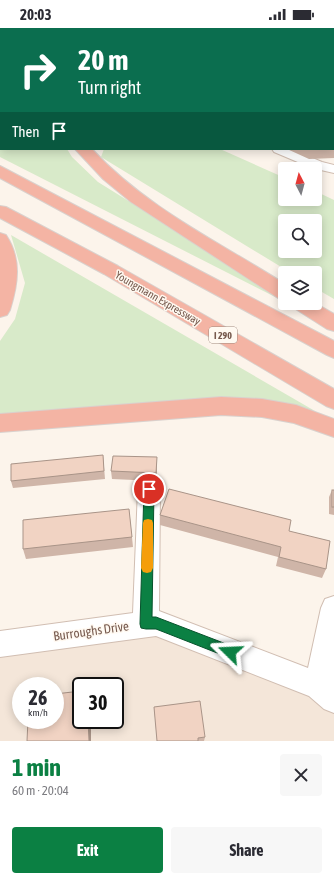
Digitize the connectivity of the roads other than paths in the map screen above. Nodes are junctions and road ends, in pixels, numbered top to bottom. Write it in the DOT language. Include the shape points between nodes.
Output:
graph roads {
  1 [pos="84,150"];
  2 [pos="281,150"];
  3 [pos="310,162"];
  4 [pos="334,164"];
  5 [pos="322,165"];
  6 [pos="322,166"];
  7 [pos="334,169"];
  8 [pos="0,171"];
  9 [pos="0,211"];
  10 [pos="0,239"];
  11 [pos="278,289"];
  12 [pos="0,310"];
  13 [pos="312,310"];
  14 [pos="334,324"];
  15 [pos="334,350"];
  16 [pos="334,400"];
  17 [pos="0,423"];
  18 [pos="334,428"];
  19 [pos="149,489"];
  20 [pos="334,608"];
  21 [pos="146,624"];
  22 [pos="0,644"];
  23 [pos="326,692"];
  1 -- 11 [label="highway" via="121,188"];
  2 -- 3 [label="street"];
  4 -- 5 [label="street"];
  6 -- 7 [label="street"];
  8 -- 15 [label="highway"];
  9 -- 16 [label="highway, Youngmann Expressway / I 290" via="111,270"];
  10 -- 12 [label="highway" via="10,271"];
  13 -- 14 [label="highway"];
  17 -- 18 [label="highway" via="221,406 262,408 296,414"];
  19 -- 21 [label="street"];
  20 -- 23 [label="street"];
  21 -- 22 [label="street, Burroughs Drive"];
  21 -- 23 [label="street, Burroughs Drive" via="156,623"];
}
